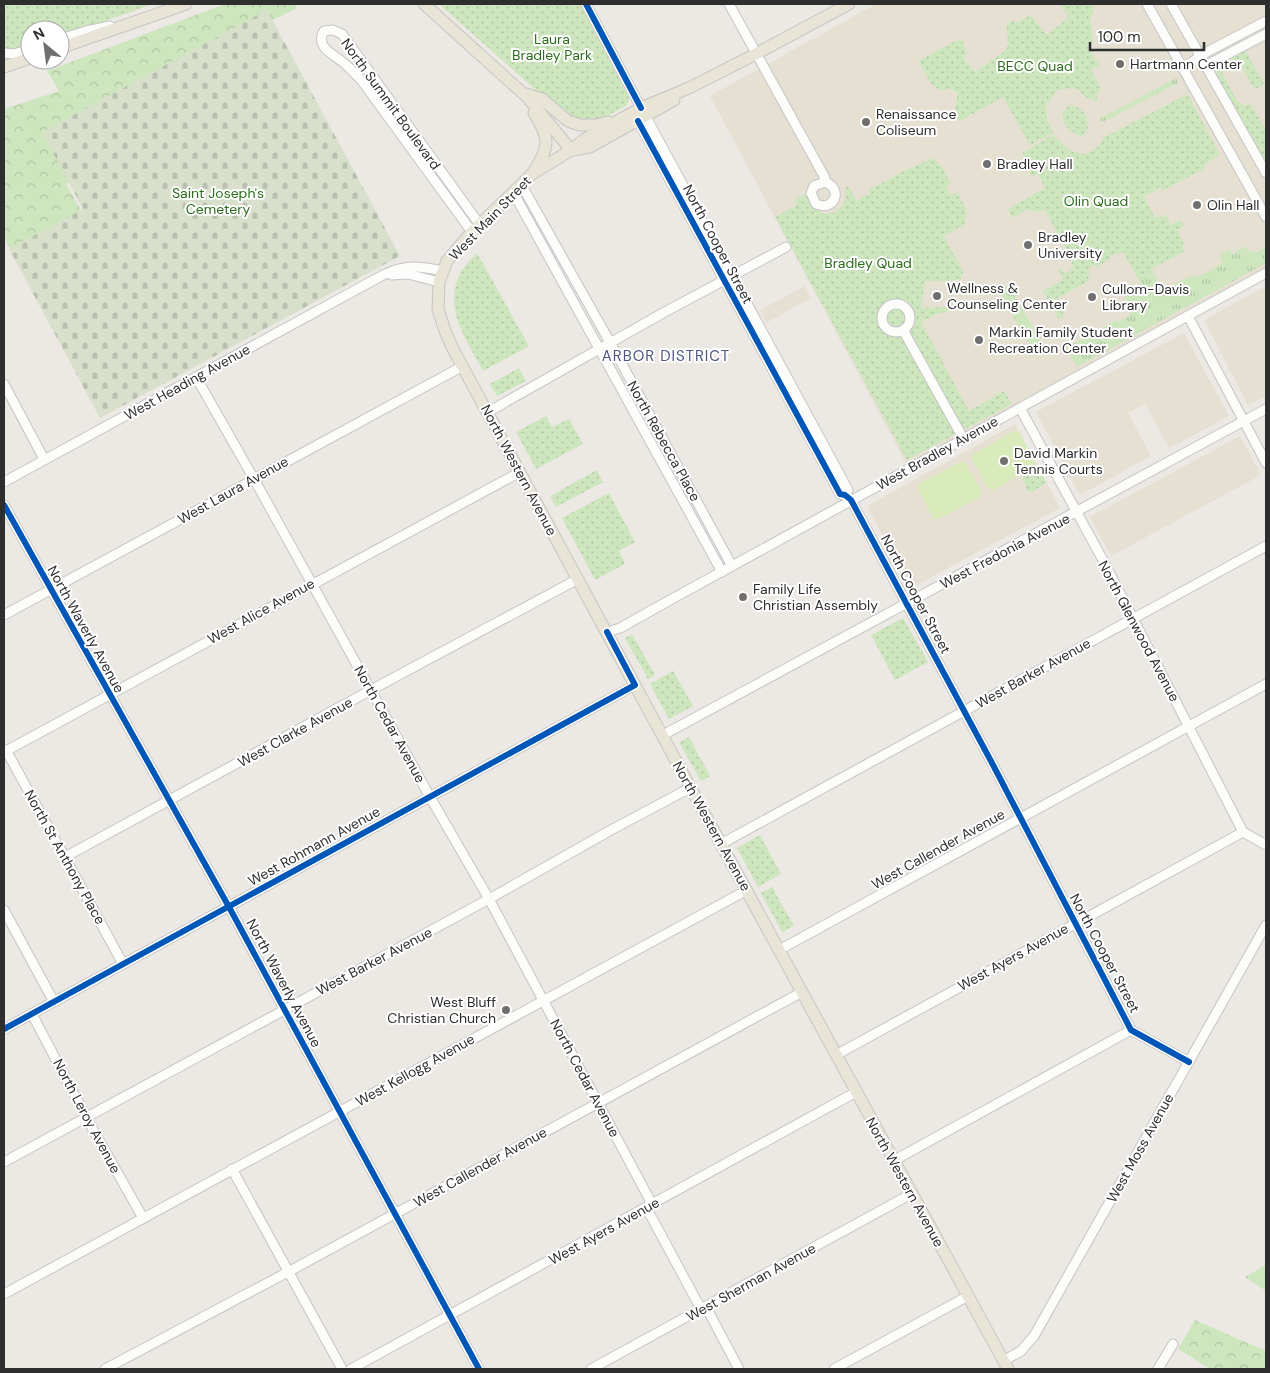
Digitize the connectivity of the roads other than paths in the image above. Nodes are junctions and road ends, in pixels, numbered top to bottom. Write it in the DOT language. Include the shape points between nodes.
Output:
graph roads {
  1 [pos="186,4"];
  2 [pos="424,4"];
  3 [pos="586,4"];
  4 [pos="729,4"];
  5 [pos="849,4"];
  6 [pos="1147,4"];
  7 [pos="1171,4"];
  8 [pos="135,22"];
  9 [pos="1266,22"];
  10 [pos="1266,34"];
  11 [pos="70,36"];
  12 [pos="70,45"];
  13 [pos="20,52"];
  14 [pos="4,53"];
  15 [pos="756,54"];
  16 [pos="1200,58"];
  17 [pos="20,61"];
  18 [pos="1205,66"];
  19 [pos="4,67"];
  20 [pos="1182,68"];
  21 [pos="522,92"];
  22 [pos="642,115"];
  23 [pos="620,120"];
  24 [pos="571,150"];
  25 [pos="1266,173"];
  26 [pos="532,174"];
  27 [pos="825,182"];
  28 [pos="517,188"];
  29 [pos="1266,217"];
  30 [pos="476,228"];
  31 [pos="786,247"];
  32 [pos="1266,273"];
  33 [pos="441,276"];
  34 [pos="733,276"];
  35 [pos="723,280"];
  36 [pos="1188,316"];
  37 [pos="903,330"];
  38 [pos="611,344"];
  39 [pos="601,349"];
  40 [pos="462,366"];
  41 [pos="196,377"];
  42 [pos="4,384"];
  43 [pos="1020,408"];
  44 [pos="1266,408"];
  45 [pos="488,412"];
  46 [pos="1244,421"];
  47 [pos="963,438"];
  48 [pos="44,460"];
  49 [pos="1266,463"];
  50 [pos="520,472"];
  51 [pos="254,479"];
  52 [pos="4,482"];
  53 [pos="848,497"];
  54 [pos="4,505"];
  55 [pos="1076,513"];
  56 [pos="1266,546"];
  57 [pos="732,566"];
  58 [pos="722,572"];
  59 [pos="578,579"];
  60 [pos="312,583"];
  61 [pos="50,590"];
  62 [pos="906,604"];
  63 [pos="4,615"];
  64 [pos="1133,618"];
  65 [pos="607,632"];
  66 [pos="1266,684"];
  67 [pos="635,685"];
  68 [pos="371,690"];
  69 [pos="109,695"];
  70 [pos="964,711"];
  71 [pos="1190,727"];
  72 [pos="663,735"];
  73 [pos="5,751"];
  74 [pos="690,788"];
  75 [pos="430,797"];
  76 [pos="169,801"];
  77 [pos="1020,818"];
  78 [pos="1243,832"];
  79 [pos="720,844"];
  80 [pos="1266,845"];
  81 [pos="65,857"];
  82 [pos="747,890"];
  83 [pos="489,899"];
  84 [pos="229,907"];
  85 [pos="4,910"];
  86 [pos="1075,923"];
  87 [pos="1266,925"];
  88 [pos="779,950"];
  89 [pos="124,964"];
  90 [pos="802,992"];
  91 [pos="544,1000"];
  92 [pos="54,1002"];
  93 [pos="284,1010"];
  94 [pos="32,1014"];
  95 [pos="4,1029"];
  96 [pos="1131,1030"];
  97 [pos="836,1055"];
  98 [pos="1189,1062"];
  99 [pos="856,1092"];
  100 [pos="598,1102"];
  101 [pos="339,1112"];
  102 [pos="86,1117"];
  103 [pos="893,1161"];
  104 [pos="4,1162"];
  105 [pos="232,1169"];
  106 [pos="911,1194"];
  107 [pos="649,1205"];
  108 [pos="394,1214"];
  109 [pos="143,1218"];
  110 [pos="288,1272"];
  111 [pos="4,1294"];
  112 [pos="968,1296"];
  113 [pos="704,1308"];
  114 [pos="450,1315"];
  115 [pos="1173,1344"];
  116 [pos="1006,1365"];
  117 [pos="105,1369"];
  118 [pos="342,1369"];
  119 [pos="351,1369"];
  120 [pos="480,1369"];
  121 [pos="592,1369"];
  122 [pos="739,1369"];
  123 [pos="834,1369"];
  124 [pos="1158,1369"];
  1 -- 8 [label="main road"];
  2 -- 21 [label="main road"];
  3 -- 22 [label="street"];
  4 -- 15 [label="street"];
  5 -- 15 [label="main road, West Main Street"];
  6 -- 20 [label="street"];
  7 -- 16 [label="street"];
  8 -- 11 [label="street"];
  8 -- 12 [label="main road"];
  9 -- 16 [label="street"];
  10 -- 18 [label="street"];
  13 -- 14 [label="street"];
  15 -- 22 [label="main road, West Main Street" via="690,87 672,102"];
  15 -- 27 [label="street"];
  16 -- 18 [label="street"];
  16 -- 20 [label="street"];
  17 -- 19 [label="main road"];
  18 -- 25 [label="street"];
  20 -- 29 [label="street"];
  21 -- 23 [label="main road" via="542,100 568,121 580,125"];
  21 -- 24 [label="main road"];
  21 -- 26 [label="main road" via="547,141"];
  22 -- 23 [label="main road, West Main Street"];
  22 -- 24 [label="main road, West Main Street" via="590,147"];
  22 -- 34 [label="street, North Cooper Street"];
  22 -- 35 [label="street, North Cooper Street"];
  23 -- 24 [label="main road, West Main Street" via="585,138"];
  24 -- 26 [label="main road, West Main Street"];
  26 -- 28 [label="main road, West Main Street"];
  28 -- 30 [label="main road, West Main Street"];
  28 -- 38 [label="street, North Rebecca Place"];
  28 -- 39 [label="street, North Rebecca Place"];
  30 -- 30 [label="street, North Summit Boulevard" via="342,34 324,31 321,37 323,46 362,81"];
  30 -- 33 [label="main road, West Main Street" via="447,261"];
  31 -- 34 [label="street"];
  32 -- 36 [label="street, West Bradley Avenue"];
  33 -- 40 [label="main road, North Western Avenue" via="437,300 440,320"];
  33 -- 41 [label="street, West Heading Avenue" via="419,266 390,272"];
  34 -- 35 [label="street"];
  34 -- 53 [label="street, North Cooper Street" via="848,490"];
  35 -- 38 [label="street"];
  35 -- 53 [label="street, North Cooper Street" via="840,494"];
  36 -- 43 [label="street, West Bradley Avenue"];
  36 -- 46 [label="street"];
  37 -- 47 [label="street"];
  38 -- 39 [label="street"];
  38 -- 57 [label="street, North Rebecca Place"];
  39 -- 45 [label="street"];
  39 -- 58 [label="street, North Rebecca Place"];
  40 -- 45 [label="main road, North Western Avenue"];
  40 -- 51 [label="street, West Laura Avenue"];
  41 -- 48 [label="street, West Heading Avenue"];
  41 -- 51 [label="street, North Cedar Avenue"];
  42 -- 48 [label="street"];
  43 -- 47 [label="street, West Bradley Avenue"];
  43 -- 55 [label="street, North Glenwood Avenue"];
  44 -- 46 [label="street, West Fredonia Avenue"];
  45 -- 50 [label="main road, North Western Avenue"];
  46 -- 49 [label="street"];
  46 -- 55 [label="street, West Fredonia Avenue"];
  47 -- 53 [label="street, West Bradley Avenue"];
  48 -- 52 [label="street, West Heading Avenue"];
  50 -- 59 [label="main road, North Western Avenue"];
  50 -- 60 [label="street, West Alice Avenue"];
  51 -- 60 [label="street, North Cedar Avenue"];
  51 -- 61 [label="street, West Laura Avenue"];
  53 -- 57 [label="street, West Bradley Avenue"];
  53 -- 62 [label="street, North Cooper Street"];
  54 -- 61 [label="street, North Waverly Avenue"];
  55 -- 62 [label="street, West Fredonia Avenue"];
  55 -- 64 [label="street, North Glenwood Avenue"];
  56 -- 64 [label="street, West Barker Avenue"];
  57 -- 58 [label="street, West Bradley Avenue"];
  58 -- 65 [label="street, West Bradley Avenue"];
  59 -- 65 [label="main road, North Western Avenue"];
  59 -- 68 [label="street, West Clarke Avenue"];
  60 -- 68 [label="street, North Cedar Avenue"];
  60 -- 69 [label="street, West Alice Avenue"];
  61 -- 63 [label="street, West Laura Avenue"];
  61 -- 69 [label="street, North Waverly Avenue"];
  62 -- 70 [label="street, North Cooper Street"];
  62 -- 72 [label="street, West Fredonia Avenue"];
  64 -- 70 [label="street, West Barker Avenue"];
  64 -- 71 [label="street, North Glenwood Avenue"];
  65 -- 67 [label="main road, North Western Avenue"];
  66 -- 71 [label="street, West Callender Avenue"];
  67 -- 72 [label="main road, North Western Avenue"];
  67 -- 75 [label="street, West Rohmann Avenue"];
  68 -- 75 [label="street, North Cedar Avenue"];
  68 -- 76 [label="street, West Clarke Avenue"];
  69 -- 73 [label="street, West Alice Avenue"];
  69 -- 76 [label="street, North Waverly Avenue"];
  70 -- 77 [label="street, North Cooper Street"];
  70 -- 79 [label="street, West Barker Avenue"];
  71 -- 77 [label="street, West Callender Avenue"];
  71 -- 78 [label="street, North Glenwood Avenue"];
  72 -- 74 [label="main road, North Western Avenue"];
  73 -- 81 [label="street, North St Anthony Place"];
  74 -- 79 [label="main road, North Western Avenue"];
  74 -- 83 [label="street, West Barker Avenue"];
  75 -- 83 [label="street, North Cedar Avenue"];
  75 -- 84 [label="street, West Rohmann Avenue"];
  76 -- 81 [label="street, West Clarke Avenue"];
  76 -- 84 [label="street, North Waverly Avenue"];
  77 -- 86 [label="street, North Cooper Street"];
  77 -- 88 [label="street, West Callender Avenue"];
  78 -- 80 [label="street"];
  78 -- 86 [label="street, West Ayers Avenue"];
  79 -- 82 [label="main road, North Western Avenue"];
  81 -- 89 [label="street, North St Anthony Place"];
  82 -- 88 [label="main road, North Western Avenue"];
  82 -- 91 [label="street, West Kellogg Avenue"];
  83 -- 91 [label="street, North Cedar Avenue"];
  83 -- 93 [label="street, West Barker Avenue"];
  84 -- 89 [label="street, West Rohmann Avenue"];
  84 -- 93 [label="street, North Waverly Avenue"];
  85 -- 92 [label="street"];
  86 -- 96 [label="street, North Cooper Street"];
  86 -- 97 [label="street, West Ayers Avenue"];
  87 -- 98 [label="street, West Moss Avenue"];
  88 -- 90 [label="main road, North Western Avenue"];
  89 -- 92 [label="street, West Rohmann Avenue"];
  90 -- 97 [label="main road, North Western Avenue"];
  90 -- 100 [label="street, West Callender Avenue"];
  91 -- 100 [label="street, North Cedar Avenue"];
  91 -- 101 [label="street, West Kellogg Avenue"];
  92 -- 94 [label="street, West Rohmann Avenue"];
  93 -- 101 [label="street, North Waverly Avenue"];
  93 -- 102 [label="street, West Barker Avenue"];
  94 -- 95 [label="street, West Rohmann Avenue"];
  94 -- 102 [label="street, North Leroy Avenue"];
  96 -- 98 [label="street, North Cooper Street"];
  96 -- 103 [label="street"];
  97 -- 99 [label="main road, North Western Avenue"];
  98 -- 116 [label="street, West Moss Avenue" via="1034,1336"];
  99 -- 103 [label="main road, North Western Avenue"];
  99 -- 107 [label="street, West Ayers Avenue"];
  100 -- 107 [label="street, North Cedar Avenue"];
  100 -- 108 [label="street, West Callender Avenue"];
  101 -- 105 [label="street, West Kellogg Avenue"];
  101 -- 108 [label="street, North Waverly Avenue"];
  102 -- 104 [label="street, West Barker Avenue"];
  102 -- 109 [label="street, North Leroy Avenue"];
  103 -- 106 [label="main road, North Western Avenue"];
  105 -- 109 [label="street, West Kellogg Avenue"];
  105 -- 110 [label="street"];
  106 -- 112 [label="main road, North Western Avenue"];
  106 -- 113 [label="street, West Sherman Avenue"];
  107 -- 113 [label="street, North Cedar Avenue"];
  107 -- 114 [label="street, West Ayers Avenue"];
  108 -- 110 [label="street, West Callender Avenue"];
  108 -- 114 [label="street, North Waverly Avenue"];
  109 -- 111 [label="street, West Kellogg Avenue"];
  110 -- 117 [label="street, West Callender Avenue"];
  110 -- 118 [label="street"];
  112 -- 116 [label="main road, North Western Avenue"];
  112 -- 123 [label="street"];
  113 -- 121 [label="street, West Sherman Avenue"];
  113 -- 122 [label="street, North Cedar Avenue"];
  114 -- 119 [label="street, West Ayers Avenue"];
  114 -- 120 [label="street, North Waverly Avenue"];
  115 -- 124 [label="street"];
}
